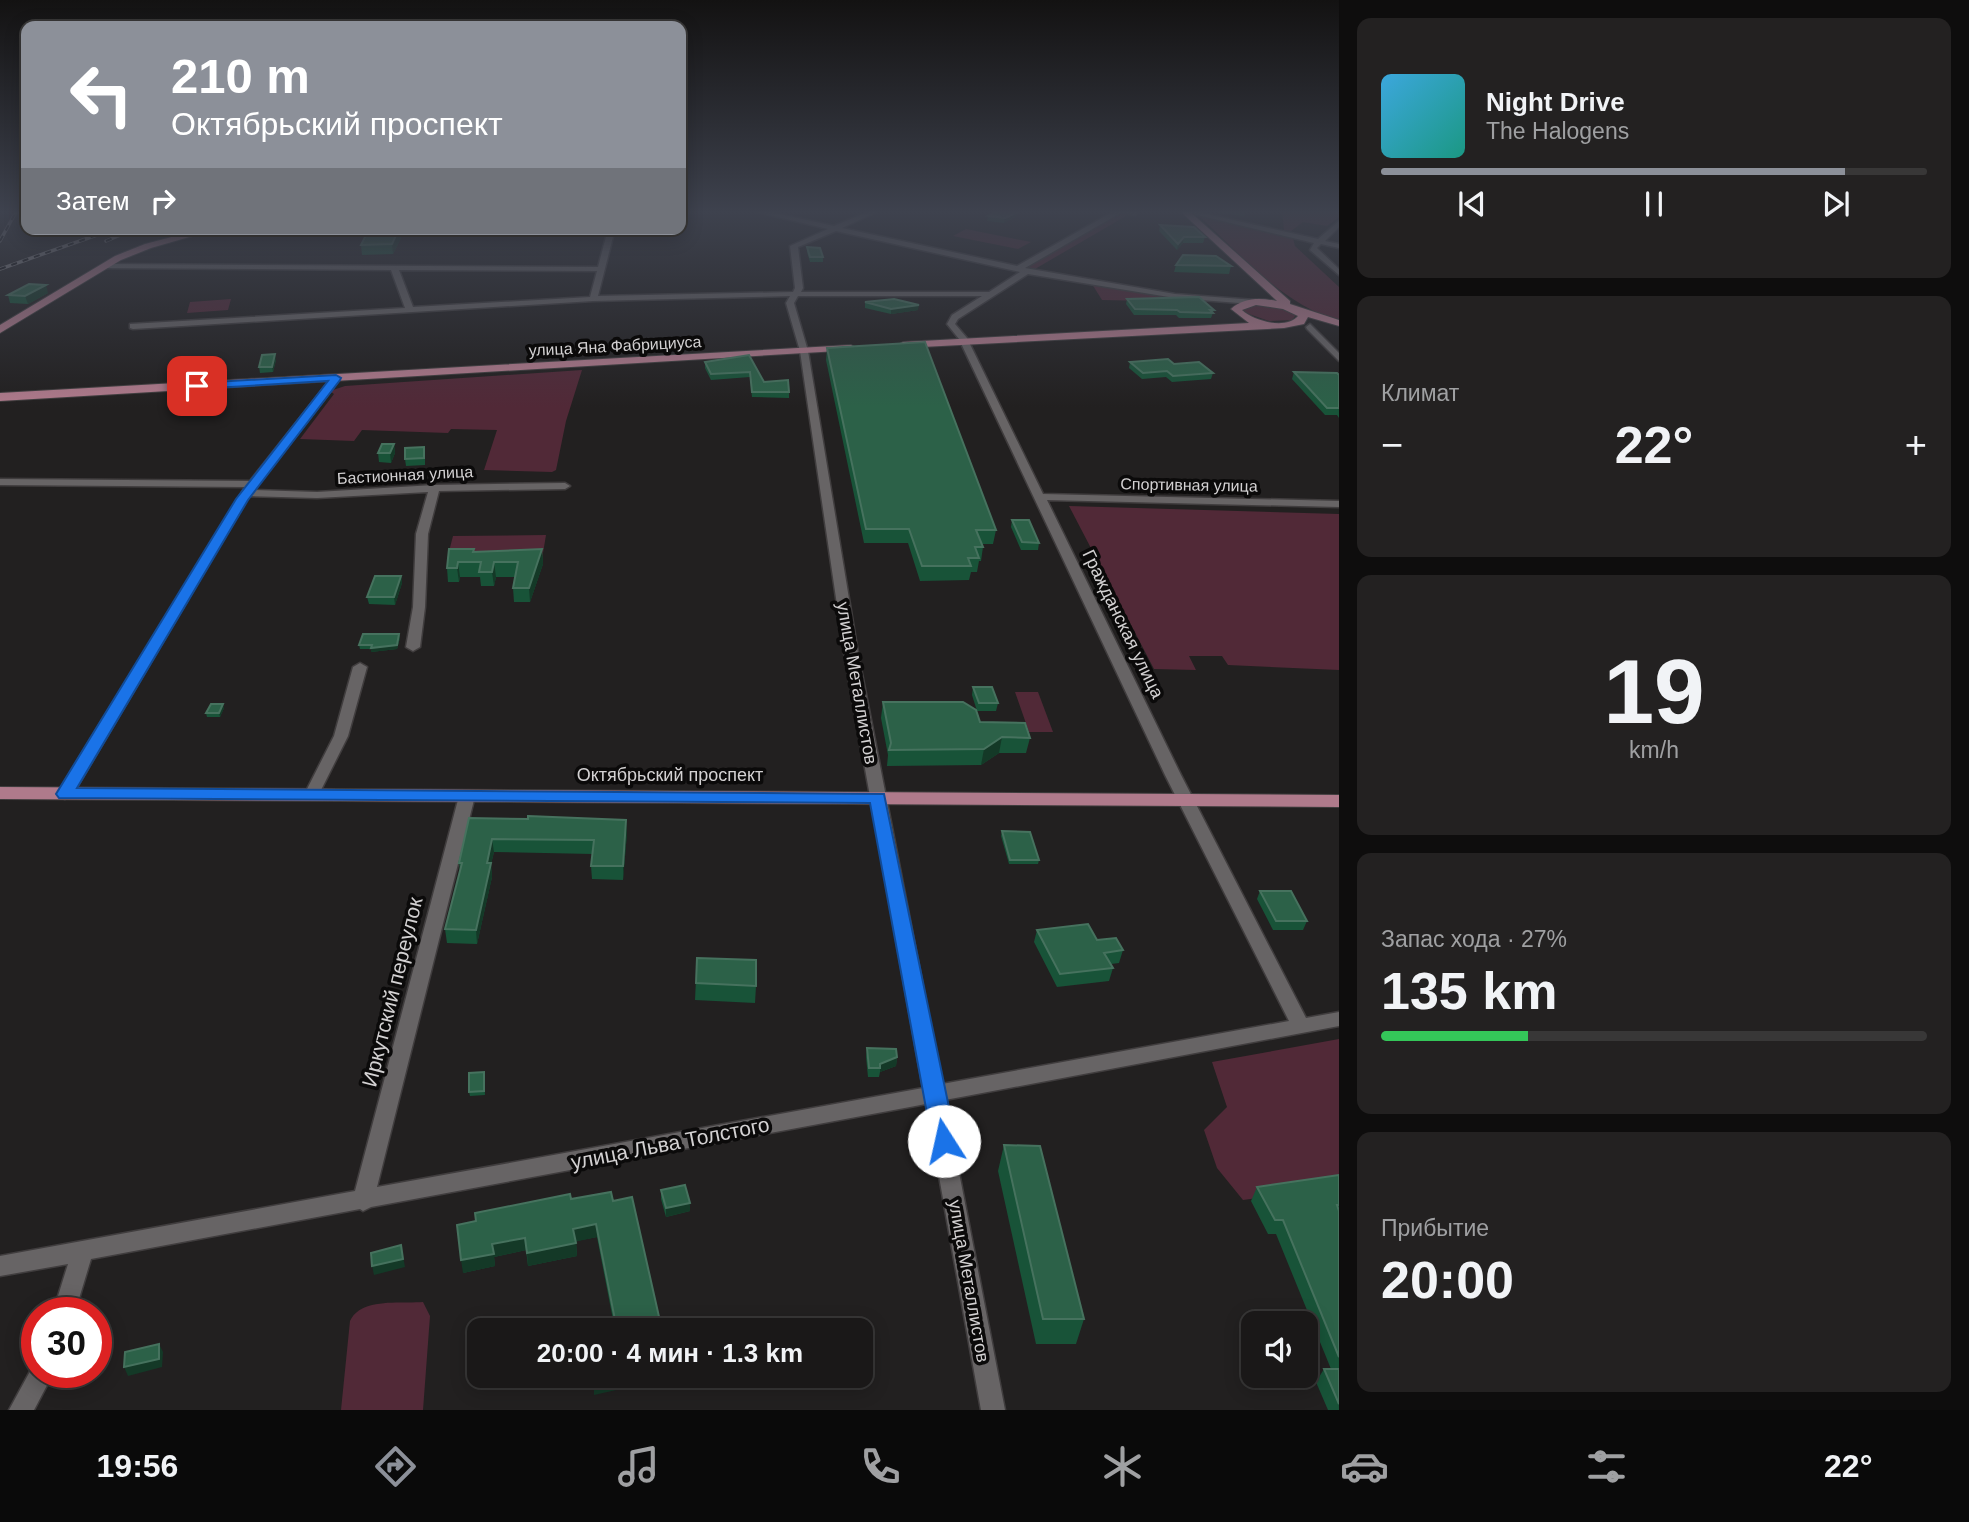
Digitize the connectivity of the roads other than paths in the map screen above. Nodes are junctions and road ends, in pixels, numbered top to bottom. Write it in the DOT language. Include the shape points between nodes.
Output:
graph roads {
  1 [pos="89,276"];
  2 [pos="397,276"];
  3 [pos="599,276"];
  4 [pos="798,276"];
  5 [pos="1018,276"];
  6 [pos="1056,276"];
  7 [pos="1253,276"];
  8 [pos="1268,290"];
  9 [pos="794,294"];
  10 [pos="989,294"];
  11 [pos="1192,298"];
  12 [pos="593,299"];
  13 [pos="1254,302"];
  14 [pos="410,310"];
  15 [pos="1297,311"];
  16 [pos="1238,313"];
  17 [pos="1339,323"];
  18 [pos="1280,325"];
  19 [pos="133,326"];
  20 [pos="1231,326"];
  21 [pos="1310,327"];
  22 [pos="0,330"];
  23 [pos="1339,330"];
  24 [pos="964,341"];
  25 [pos="884,346"];
  26 [pos="870,347"];
  27 [pos="804,351"];
  28 [pos="1339,358"];
  29 [pos="336,378"];
  30 [pos="0,397"];
  31 [pos="0,482"];
  32 [pos="565,486"];
  33 [pos="433,488"];
  34 [pos="249,489"];
  35 [pos="1039,497"];
  36 [pos="1339,504"];
  37 [pos="413,647"];
  38 [pos="360,667"];
  39 [pos="0,793"];
  40 [pos="65,794"];
  41 [pos="312,795"];
  42 [pos="467,796"];
  43 [pos="878,798"];
  44 [pos="1186,801"];
  45 [pos="1339,801"];
  46 [pos="1339,1019"];
  47 [pos="1301,1026"];
  48 [pos="936,1094"];
  49 [pos="363,1200"];
  50 [pos="83,1251"];
  51 [pos="0,1266"];
  52 [pos="69,1297"];
  53 [pos="34,1388"];
  54 [pos="22,1410"];
  55 [pos="993,1410"];
  1 -- 22 [label="main road"];
  2 -- 14 [label="street"];
  3 -- 12 [label="street"];
  4 -- 9 [label="street, улица Металлистов" via="799,288"];
  5 -- 10 [label="street, Гражданская улица"];
  6 -- 11 [label="street"];
  7 -- 8 [label="main road"];
  8 -- 13 [label="main road"];
  8 -- 15 [label="main road"];
  9 -- 10 [label="street"];
  9 -- 12 [label="street"];
  9 -- 27 [label="street, улица Металлистов" via="790,303"];
  10 -- 24 [label="street, Гражданская улица" via="952,321"];
  11 -- 13 [label="street"];
  11 -- 16 [label="street"];
  12 -- 14 [label="street"];
  13 -- 15 [label="main road"];
  13 -- 16 [label="main road" via="1240,305"];
  14 -- 19 [label="street"];
  15 -- 17 [label="main road"];
  15 -- 18 [label="main road" via="1303,316 1300,322"];
  16 -- 18 [label="main road"];
  16 -- 20 [label="main road"];
  18 -- 20 [label="main road"];
  18 -- 21 [label="main road"];
  20 -- 24 [label="main road"];
  21 -- 23 [label="main road"];
  21 -- 28 [label="street"];
  24 -- 25 [label="main road"];
  24 -- 35 [label="street, Гражданская улица"];
  26 -- 27 [label="main road, улица Яна Фабрициуса"];
  27 -- 29 [label="main road, улица Яна Фабрициуса"];
  27 -- 43 [label="street, улица Металлистов"];
  29 -- 30 [label="main road, улица Яна Фабрициуса"];
  29 -- 34 [label="street"];
  31 -- 34 [label="street, Бастионная улица"];
  32 -- 33 [label="street, Бастионная улица"];
  33 -- 34 [label="street, Бастионная улица" via="317,495"];
  33 -- 37 [label="street" via="422,534"];
  34 -- 40 [label="street"];
  35 -- 36 [label="street, Спортивная улица"];
  35 -- 44 [label="street, Гражданская улица"];
  38 -- 41 [label="street" via="341,736"];
  39 -- 40 [label="main road, Октябрьский проспект"];
  40 -- 41 [label="main road, Октябрьский проспект"];
  41 -- 42 [label="main road, Октябрьский проспект"];
  42 -- 43 [label="main road, Октябрьский проспект"];
  42 -- 49 [label="street, Иркутский переулок"];
  43 -- 44 [label="main road, Октябрьский проспект"];
  43 -- 48 [label="street, улица Металлистов"];
  44 -- 45 [label="main road, Октябрьский проспект"];
  44 -- 47 [label="street, Гражданская улица"];
  46 -- 47 [label="street, улица Льва Толстого"];
  47 -- 48 [label="street, улица Льва Толстого"];
  48 -- 49 [label="street, улица Льва Толстого"];
  48 -- 55 [label="street, улица Металлистов"];
  49 -- 50 [label="street, улица Льва Толстого"];
  50 -- 51 [label="street, улица Льва Толстого"];
  50 -- 52 [label="street"];
  53 -- 54 [label="street"];
}
